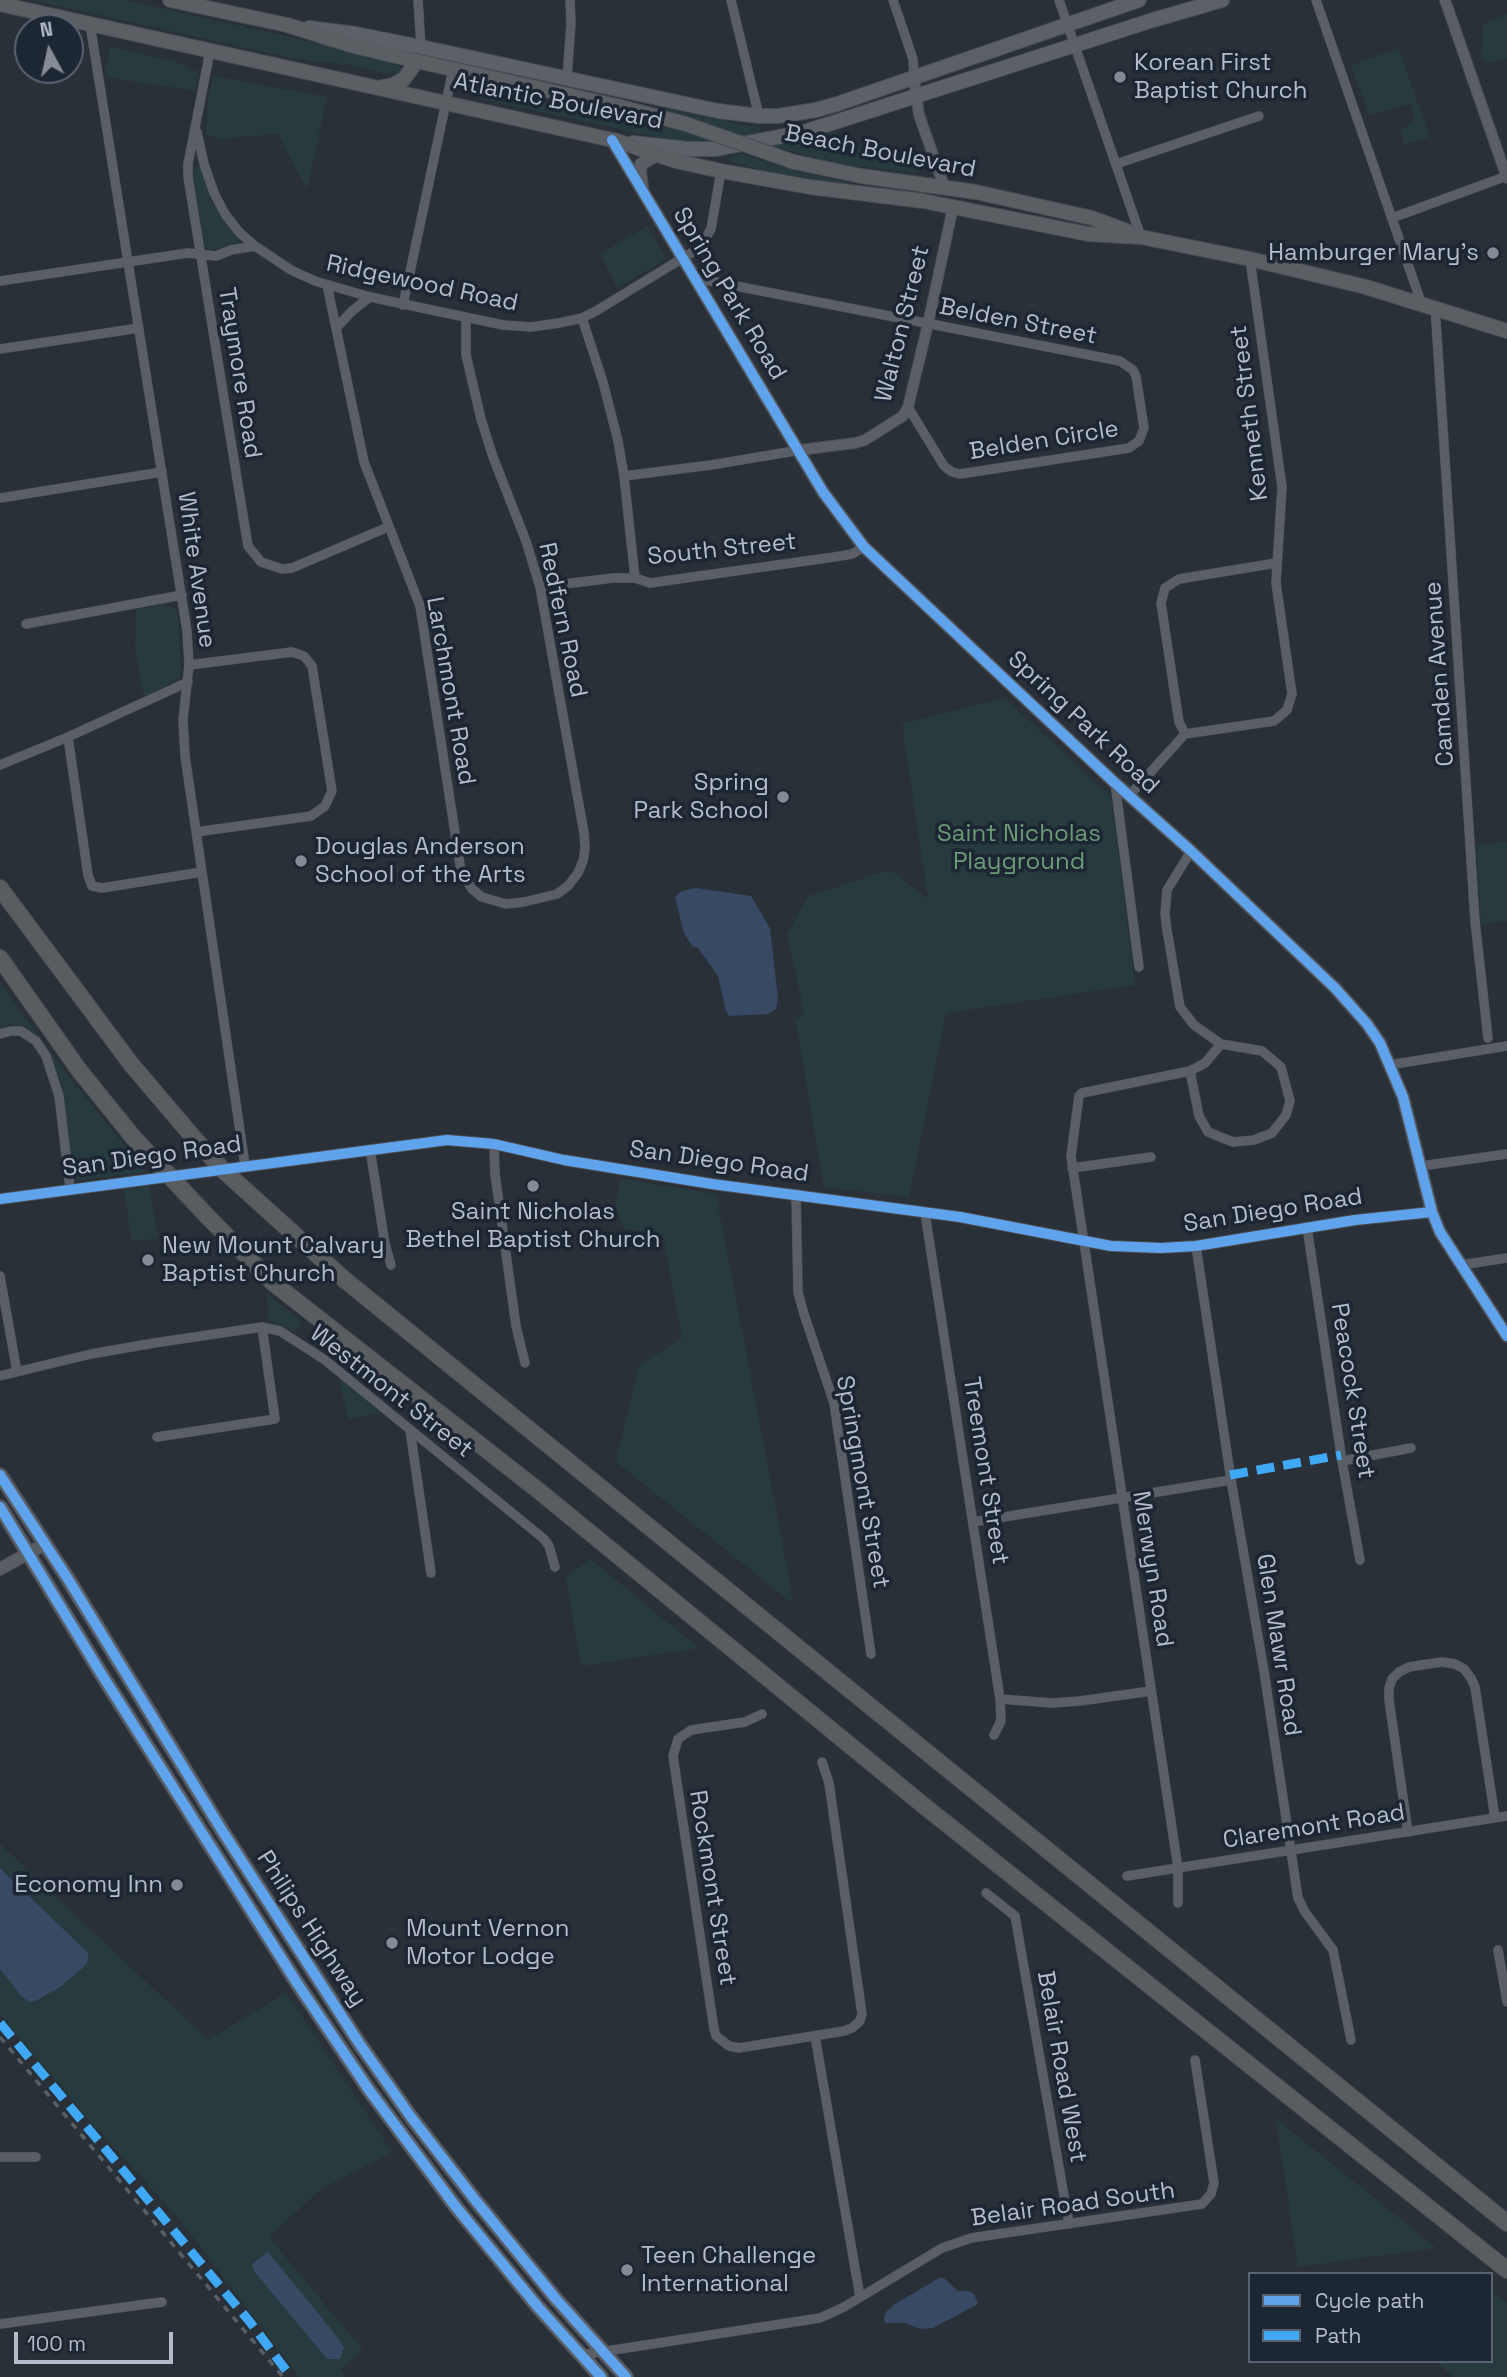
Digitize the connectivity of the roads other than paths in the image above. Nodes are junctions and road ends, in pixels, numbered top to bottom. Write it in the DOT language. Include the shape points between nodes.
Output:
graph roads {
  1 [pos="170,0"];
  2 [pos="418,0"];
  3 [pos="570,0"];
  4 [pos="730,0"];
  5 [pos="893,0"];
  6 [pos="1059,0"];
  7 [pos="1139,0"];
  8 [pos="1222,0"];
  9 [pos="1317,0"];
  10 [pos="1445,0"];
  11 [pos="0,4"];
  12 [pos="1068,23"];
  13 [pos="90,24"];
  14 [pos="1075,45"];
  15 [pos="210,51"];
  16 [pos="419,54"];
  17 [pos="453,69"];
  18 [pos="567,78"];
  19 [pos="914,78"];
  20 [pos="373,87"];
  21 [pos="916,96"];
  22 [pos="447,103"];
  23 [pos="759,116"];
  24 [pos="1259,116"];
  25 [pos="196,127"];
  26 [pos="615,141"];
  27 [pos="674,148"];
  28 [pos="657,155"];
  29 [pos="1116,164"];
  30 [pos="721,171"];
  31 [pos="1507,177"];
  32 [pos="944,186"];
  33 [pos="642,190"];
  34 [pos="953,207"];
  35 [pos="1392,218"];
  36 [pos="1141,237"];
  37 [pos="255,246"];
  38 [pos="199,253"];
  39 [pos="684,259"];
  40 [pos="1250,259"];
  41 [pos="128,262"];
  42 [pos="695,278"];
  43 [pos="0,281"];
  44 [pos="327,285"];
  45 [pos="370,297"];
  46 [pos="403,304"];
  47 [pos="1428,304"];
  48 [pos="466,318"];
  49 [pos="582,318"];
  50 [pos="928,324"];
  51 [pos="139,328"];
  52 [pos="336,328"];
  53 [pos="1507,331"];
  54 [pos="0,349"];
  55 [pos="1128,364"];
  56 [pos="908,407"];
  57 [pos="800,450"];
  58 [pos="162,472"];
  59 [pos="624,475"];
  60 [pos="0,498"];
  61 [pos="388,527"];
  62 [pos="864,547"];
  63 [pos="1276,563"];
  64 [pos="635,578"];
  65 [pos="540,587"];
  66 [pos="182,595"];
  67 [pos="26,624"];
  68 [pos="189,664"];
  69 [pos="188,682"];
  70 [pos="1185,734"];
  71 [pos="68,737"];
  72 [pos="0,765"];
  73 [pos="1115,783"];
  74 [pos="1129,796"];
  75 [pos="196,832"];
  76 [pos="1191,851"];
  77 [pos="202,873"];
  78 [pos="0,888"];
  79 [pos="524,902"];
  80 [pos="0,958"];
  81 [pos="1139,967"];
  82 [pos="0,1034"];
  83 [pos="1488,1038"];
  84 [pos="1221,1044"];
  85 [pos="1507,1046"];
  86 [pos="1389,1065"];
  87 [pos="1190,1071"];
  88 [pos="494,1144"];
  89 [pos="369,1149"];
  90 [pos="1507,1154"];
  91 [pos="1151,1157"];
  92 [pos="245,1166"];
  93 [pos="1421,1166"];
  94 [pos="1072,1168"];
  95 [pos="70,1188"];
  96 [pos="796,1194"];
  97 [pos="0,1199"];
  98 [pos="1432,1212"];
  99 [pos="925,1213"];
  100 [pos="1307,1227"];
  101 [pos="1082,1241"];
  102 [pos="1196,1246"];
  103 [pos="1507,1258"];
  104 [pos="391,1265"];
  105 [pos="1461,1265"];
  106 [pos="0,1276"];
  107 [pos="262,1327"];
  108 [pos="1507,1336"];
  109 [pos="525,1363"];
  110 [pos="16,1372"];
  111 [pos="0,1376"];
  112 [pos="410,1430"];
  113 [pos="157,1437"];
  114 [pos="1410,1448"];
  115 [pos="1342,1461"];
  116 [pos="0,1475"];
  117 [pos="1231,1480"];
  118 [pos="1121,1497"];
  119 [pos="0,1507"];
  120 [pos="973,1522"];
  121 [pos="45,1544"];
  122 [pos="28,1553"];
  123 [pos="1360,1560"];
  124 [pos="555,1567"];
  125 [pos="0,1569"];
  126 [pos="431,1573"];
  127 [pos="871,1654"];
  128 [pos="1151,1690"];
  129 [pos="1000,1699"];
  130 [pos="141,1701"];
  131 [pos="125,1712"];
  132 [pos="762,1714"];
  133 [pos="994,1735"];
  134 [pos="822,1762"];
  135 [pos="1507,1816"];
  136 [pos="1495,1818"];
  137 [pos="1408,1832"];
  138 [pos="1291,1851"];
  139 [pos="238,1854"];
  140 [pos="223,1865"];
  141 [pos="1178,1868"];
  142 [pos="1127,1876"];
  143 [pos="986,1893"];
  144 [pos="1178,1903"];
  145 [pos="1498,1950"];
  146 [pos="1507,2002"];
  147 [pos="335,2006"];
  148 [pos="319,2016"];
  149 [pos="815,2036"];
  150 [pos="1351,2040"];
  151 [pos="1195,2060"];
  152 [pos="441,2156"];
  153 [pos="0,2157"];
  154 [pos="36,2157"];
  155 [pos="417,2157"];
  156 [pos="1438,2167"];
  157 [pos="1507,2209"];
  158 [pos="1507,2223"];
  159 [pos="1069,2224"];
  160 [pos="513,2247"];
  161 [pos="495,2255"];
  162 [pos="1507,2270"];
  163 [pos="860,2297"];
  164 [pos="162,2302"];
  165 [pos="0,2324"];
  166 [pos="604,2351"];
  167 [pos="581,2355"];
  168 [pos="601,2377"];
  169 [pos="626,2377"];
  1 -- 16 [label="highway, Beach Boulevard" via="354,46"];
  2 -- 16 [label="street"];
  3 -- 18 [label="street"];
  4 -- 23 [label="street"];
  5 -- 19 [label="street" via="913,59"];
  6 -- 12 [label="street"];
  7 -- 12 [label="main road, Atlantic Boulevard"];
  8 -- 14 [label="main road, Atlantic Boulevard"];
  9 -- 35 [label="street, Camden Avenue"];
  10 -- 31 [label="street"];
  11 -- 13 [label="highway, Atlantic Boulevard"];
  12 -- 14 [label="street"];
  12 -- 19 [label="main road, Atlantic Boulevard"];
  13 -- 15 [label="highway, Atlantic Boulevard"];
  13 -- 41 [label="street, White Avenue"];
  14 -- 21 [label="main road, Atlantic Boulevard"];
  14 -- 29 [label="street"];
  15 -- 20 [label="highway, Atlantic Boulevard"];
  15 -- 25 [label="street, Traymore Road"];
  16 -- 17 [label="highway, Beach Boulevard"];
  16 -- 18 [label="main road, Atlantic Boulevard"];
  16 -- 20 [label="highway" via="399,83"];
  17 -- 22 [label="street"];
  17 -- 32 [label="highway, Beach Boulevard, bridge" via="686,124 794,162"];
  18 -- 23 [label="main road, Atlantic Boulevard"];
  19 -- 21 [label="street"];
  19 -- 23 [label="main road, Atlantic Boulevard" via="816,110"];
  20 -- 22 [label="highway, Atlantic Boulevard"];
  21 -- 27 [label="main road, Atlantic Boulevard" via="776,138 716,149"];
  21 -- 32 [label="street"];
  22 -- 26 [label="highway, Atlantic Boulevard"];
  22 -- 46 [label="street"];
  24 -- 29 [label="street"];
  25 -- 37 [label="street, Ridgewood Road" via="214,193 225,214"];
  25 -- 38 [label="street, Traymore Road" via="188,177"];
  26 -- 27 [label="main road, Atlantic Boulevard"];
  26 -- 28 [label="highway, Beach Boulevard"];
  26 -- 33 [label="main road, Spring Park Road"];
  27 -- 28 [label="highway"];
  28 -- 30 [label="highway, Beach Boulevard"];
  28 -- 33 [label="main road, Spring Park Road" via="641,164"];
  29 -- 36 [label="street"];
  30 -- 34 [label="highway, Beach Boulevard"];
  30 -- 39 [label="street, Ridgewood Road" via="710,229 703,243"];
  31 -- 35 [label="street"];
  32 -- 34 [label="main road"];
  32 -- 36 [label="highway, Beach Boulevard" via="1092,218"];
  33 -- 39 [label="main road, Spring Park Road"];
  34 -- 36 [label="highway, Beach Boulevard" via="1088,234"];
  34 -- 50 [label="street, Walton Street"];
  35 -- 47 [label="street, Camden Avenue"];
  36 -- 40 [label="highway, Beach Boulevard"];
  37 -- 38 [label="street" via="216,256"];
  37 -- 44 [label="street, Ridgewood Road" via="291,270"];
  38 -- 41 [label="street"];
  38 -- 61 [label="street, Traymore Road" via="253,555 271,567 292,568"];
  39 -- 42 [label="main road, Spring Park Road"];
  39 -- 49 [label="street, Ridgewood Road"];
  40 -- 47 [label="highway, Beach Boulevard"];
  40 -- 63 [label="street, Kenneth Street" via="1282,487"];
  41 -- 43 [label="street"];
  41 -- 51 [label="street, White Avenue"];
  42 -- 50 [label="street, Belden Street"];
  42 -- 57 [label="main road, Spring Park Road"];
  44 -- 45 [label="street, Ridgewood Road"];
  44 -- 52 [label="street, Larchmont Road"];
  45 -- 46 [label="street, Ridgewood Road"];
  45 -- 52 [label="street"];
  46 -- 48 [label="street, Ridgewood Road"];
  47 -- 53 [label="highway, Beach Boulevard"];
  47 -- 83 [label="street, Camden Avenue"];
  48 -- 49 [label="street, Ridgewood Road" via="531,327"];
  48 -- 65 [label="street, Redfern Road" via="466,355 481,419"];
  49 -- 59 [label="street" via="612,413"];
  50 -- 55 [label="street, Belden Street"];
  50 -- 56 [label="street, Walton Street"];
  51 -- 54 [label="street"];
  51 -- 58 [label="street, White Avenue"];
  52 -- 61 [label="street, Larchmont Road" via="364,462"];
  55 -- 56 [label="street, Belden Circle" via="1136,376 1144,428 1139,441 1129,448 960,474 944,466"];
  56 -- 57 [label="street, Walton Street" via="903,416 865,440"];
  57 -- 59 [label="street, Walton Street"];
  57 -- 62 [label="main road, Spring Park Road" via="831,504"];
  58 -- 60 [label="street"];
  58 -- 66 [label="street, White Avenue"];
  59 -- 64 [label="street"];
  61 -- 79 [label="street, Larchmont Road" via="420,606 463,876 482,897 506,904"];
  62 -- 64 [label="street, South Street" via="852,554 714,575 650,583"];
  62 -- 73 [label="main road, Spring Park Road"];
  63 -- 70 [label="street, Kenneth Street" via="1291,704 1274,721"];
  63 -- 70 [label="street" via="1179,579 1165,588 1161,603 1179,722"];
  64 -- 65 [label="street, South Street"];
  65 -- 79 [label="street, Redfern Road" via="585,848 578,873 568,886 557,894"];
  66 -- 67 [label="street"];
  66 -- 68 [label="street, White Avenue"];
  68 -- 69 [label="street, White Avenue"];
  68 -- 75 [label="street" via="292,652 304,656 312,666 332,790 325,806 311,816"];
  69 -- 71 [label="street"];
  69 -- 75 [label="street, White Avenue" via="183,739"];
  70 -- 74 [label="street"];
  71 -- 72 [label="street"];
  71 -- 77 [label="street" via="92,886"];
  73 -- 74 [label="main road, Spring Park Road"];
  73 -- 81 [label="street"];
  74 -- 76 [label="main road, Spring Park Road"];
  75 -- 77 [label="street, White Avenue"];
  76 -- 84 [label="street" via="1167,890 1165,915 1180,1007 1194,1025"];
  76 -- 86 [label="main road, Spring Park Road" via="1353,1007 1380,1043"];
  77 -- 92 [label="street, White Avenue"];
  78 -- 156 [label="highway, bridge" via="131,1064 223,1170 345,1280"];
  80 -- 162 [label="highway, bridge" via="133,1137 272,1282"];
  82 -- 95 [label="street" via="21,1031 36,1041 46,1056 56,1083"];
  84 -- 87 [label="street" via="1205,1063"];
  84 -- 87 [label="street" via="1262,1051 1281,1067 1290,1101 1272,1133 1233,1142 1208,1132 1199,1116"];
  85 -- 86 [label="street"];
  86 -- 93 [label="main road, Spring Park Road" via="1403,1097"];
  87 -- 94 [label="street, Merwyn Road" via="1082,1093"];
  88 -- 89 [label="street, San Diego Road" via="447,1140"];
  88 -- 96 [label="street, San Diego Road" via="564,1160"];
  88 -- 109 [label="street" via="516,1326"];
  89 -- 92 [label="street, San Diego Road"];
  89 -- 104 [label="street"];
  90 -- 93 [label="street"];
  91 -- 94 [label="street"];
  92 -- 95 [label="street, San Diego Road"];
  93 -- 98 [label="main road, Spring Park Road"];
  94 -- 101 [label="street, Merwyn Road"];
  95 -- 97 [label="street, San Diego Road"];
  96 -- 99 [label="street, San Diego Road"];
  96 -- 127 [label="street, Springmont Street" via="799,1292 834,1404"];
  98 -- 100 [label="street, San Diego Road"];
  98 -- 105 [label="main road, Spring Park Road"];
  99 -- 101 [label="street, San Diego Road"];
  99 -- 120 [label="street, Treemont Street"];
  100 -- 102 [label="street, San Diego Road"];
  100 -- 115 [label="street, Peacock Street"];
  101 -- 102 [label="street, San Diego Road" via="1139,1248"];
  101 -- 118 [label="street, Merwyn Road"];
  102 -- 117 [label="street, Glen Mawr Road"];
  103 -- 105 [label="street"];
  105 -- 108 [label="main road, Spring Park Road"];
  106 -- 110 [label="street"];
  107 -- 110 [label="street, Westmont Street" via="120,1349"];
  107 -- 112 [label="street, Westmont Street" via="306,1346"];
  107 -- 113 [label="street" via="275,1419"];
  110 -- 111 [label="street, Westmont Street"];
  112 -- 124 [label="street, Westmont Street" via="544,1539"];
  112 -- 126 [label="street"];
  114 -- 115 [label="street"];
  115 -- 123 [label="street, Peacock Street"];
  116 -- 121 [label="main road, Philips Highway"];
  117 -- 118 [label="street"];
  117 -- 138 [label="street, Glen Mawr Road"];
  118 -- 120 [label="street"];
  118 -- 128 [label="street, Merwyn Road"];
  119 -- 122 [label="main road, Philips Highway"];
  120 -- 129 [label="street, Treemont Street"];
  121 -- 122 [label="main road"];
  121 -- 130 [label="main road, Philips Highway"];
  122 -- 125 [label="main road"];
  122 -- 131 [label="main road, Philips Highway"];
  128 -- 129 [label="street" via="1054,1703"];
  128 -- 141 [label="street, Merwyn Road"];
  129 -- 133 [label="street, Treemont Street" via="1001,1721"];
  130 -- 131 [label="street"];
  130 -- 139 [label="main road, Philips Highway"];
  131 -- 140 [label="main road, Philips Highway"];
  132 -- 149 [label="street, Rockmont Street" via="745,1722 691,1730 678,1739 673,1756 714,2029 721,2042 739,2048"];
  134 -- 149 [label="street" via="829,1783 862,2014 852,2028"];
  135 -- 136 [label="street, Claremont Road"];
  136 -- 137 [label="street, Claremont Road"];
  136 -- 137 [label="street" via="1471,1678 1455,1664 1409,1667 1392,1679 1388,1700"];
  137 -- 138 [label="street, Claremont Road"];
  138 -- 141 [label="street, Claremont Road"];
  138 -- 150 [label="street, Glen Mawr Road" via="1298,1898 1333,1950"];
  139 -- 140 [label="street"];
  139 -- 147 [label="main road, Philips Highway"];
  140 -- 148 [label="main road, Philips Highway"];
  141 -- 142 [label="street, Claremont Road"];
  141 -- 144 [label="street, Merwyn Road"];
  143 -- 159 [label="street, Belair Road West" via="1016,1916"];
  145 -- 146 [label="street"];
  147 -- 148 [label="street"];
  147 -- 152 [label="main road, Philips Highway"];
  148 -- 155 [label="main road, Philips Highway"];
  149 -- 163 [label="street"];
  151 -- 159 [label="street, Belair Road South" via="1214,2177 1205,2202"];
  152 -- 155 [label="street"];
  152 -- 160 [label="main road, Philips Highway"];
  153 -- 154 [label="street"];
  155 -- 161 [label="main road, Philips Highway"];
  156 -- 157 [label="highway"];
  156 -- 158 [label="highway"];
  159 -- 163 [label="street, Belair Road South" via="954,2243"];
  160 -- 161 [label="street"];
  160 -- 166 [label="main road, Philips Highway"];
  161 -- 167 [label="main road, Philips Highway"];
  163 -- 166 [label="street, Belair Road South" via="815,2319"];
  164 -- 165 [label="street"];
  166 -- 167 [label="street, Belair Road South"];
  166 -- 169 [label="main road, Philips Highway"];
  167 -- 168 [label="main road, Philips Highway"];
}
